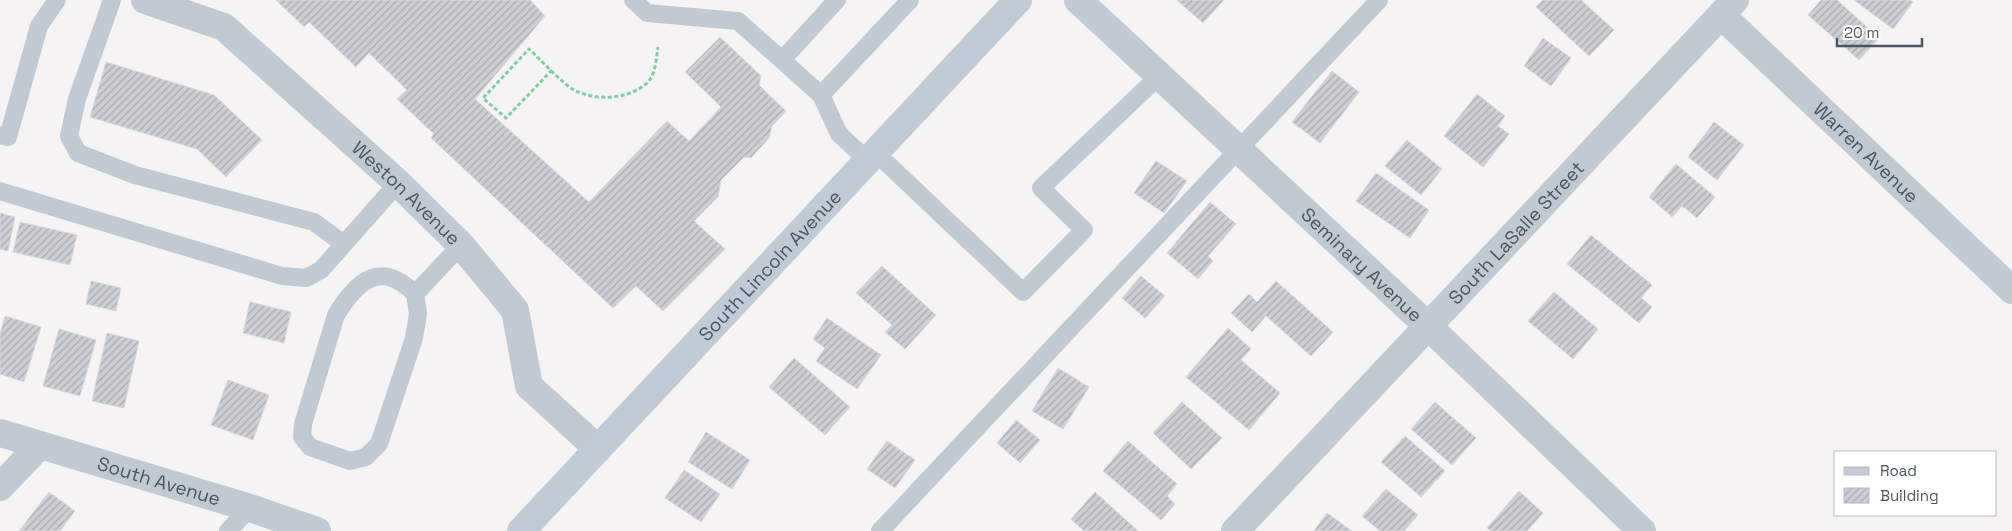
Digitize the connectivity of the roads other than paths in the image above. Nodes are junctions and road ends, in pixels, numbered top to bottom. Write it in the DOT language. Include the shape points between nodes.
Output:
graph roads {
  1 [pos="57,0"];
  2 [pos="112,0"];
  3 [pos="145,0"];
  4 [pos="633,0"];
  5 [pos="837,0"];
  6 [pos="910,0"];
  7 [pos="1018,0"];
  8 [pos="1078,0"];
  9 [pos="1379,0"];
  10 [pos="1728,7"];
  11 [pos="782,60"];
  12 [pos="1160,75"];
  13 [pos="821,95"];
  14 [pos="0,135"];
  15 [pos="1238,150"];
  16 [pos="871,156"];
  17 [pos="398,183"];
  18 [pos="0,191"];
  19 [pos="344,244"];
  20 [pos="461,245"];
  21 [pos="2012,290"];
  22 [pos="415,294"];
  23 [pos="1428,326"];
  24 [pos="0,433"];
  25 [pos="40,445"];
  26 [pos="598,450"];
  27 [pos="0,487"];
  28 [pos="250,508"];
  29 [pos="228,531"];
  30 [pos="317,531"];
  31 [pos="520,531"];
  32 [pos="880,531"];
  33 [pos="1235,531"];
  34 [pos="1642,531"];
  1 -- 14 [label="lane" via="39,26 8,137"];
  2 -- 19 [label="lane" via="77,99 69,136 78,153 135,175 314,222"];
  3 -- 17 [label="street, Weston Avenue" via="224,27"];
  4 -- 11 [label="lane" via="647,13 738,21"];
  5 -- 11 [label="lane"];
  6 -- 13 [label="lane"];
  7 -- 16 [label="street, South Lincoln Avenue"];
  8 -- 12 [label="street, Seminary Avenue"];
  9 -- 15 [label="lane"];
  10 -- 21 [label="street, Warren Avenue"];
  10 -- 23 [label="street, South LaSalle Street"];
  11 -- 13 [label="lane"];
  12 -- 15 [label="street, Seminary Avenue"];
  12 -- 16 [label="lane" via="1041,188 1084,230 1023,292"];
  13 -- 16 [label="lane" via="839,134"];
  15 -- 23 [label="street, Seminary Avenue"];
  15 -- 32 [label="lane"];
  16 -- 26 [label="street, South Lincoln Avenue"];
  17 -- 19 [label="lane"];
  17 -- 20 [label="street, Weston Avenue"];
  18 -- 19 [label="lane" via="282,276 306,278 321,270"];
  20 -- 22 [label="lane"];
  20 -- 26 [label="street, Weston Avenue" via="515,310 529,386"];
  22 -- 22 [label="lane" via="403,282 375,276 359,285 346,300 336,315 304,424 302,437 310,447 350,461 366,457 379,444 414,338 418,314"];
  23 -- 33 [label="street, South LaSalle Street"];
  23 -- 34 [label="street, Seminary Avenue"];
  24 -- 25 [label="street, South Avenue"];
  25 -- 27 [label="street"];
  25 -- 28 [label="street, South Avenue"];
  26 -- 31 [label="street, South Lincoln Avenue"];
  28 -- 29 [label="lane"];
  28 -- 30 [label="street, South Avenue"];
}
